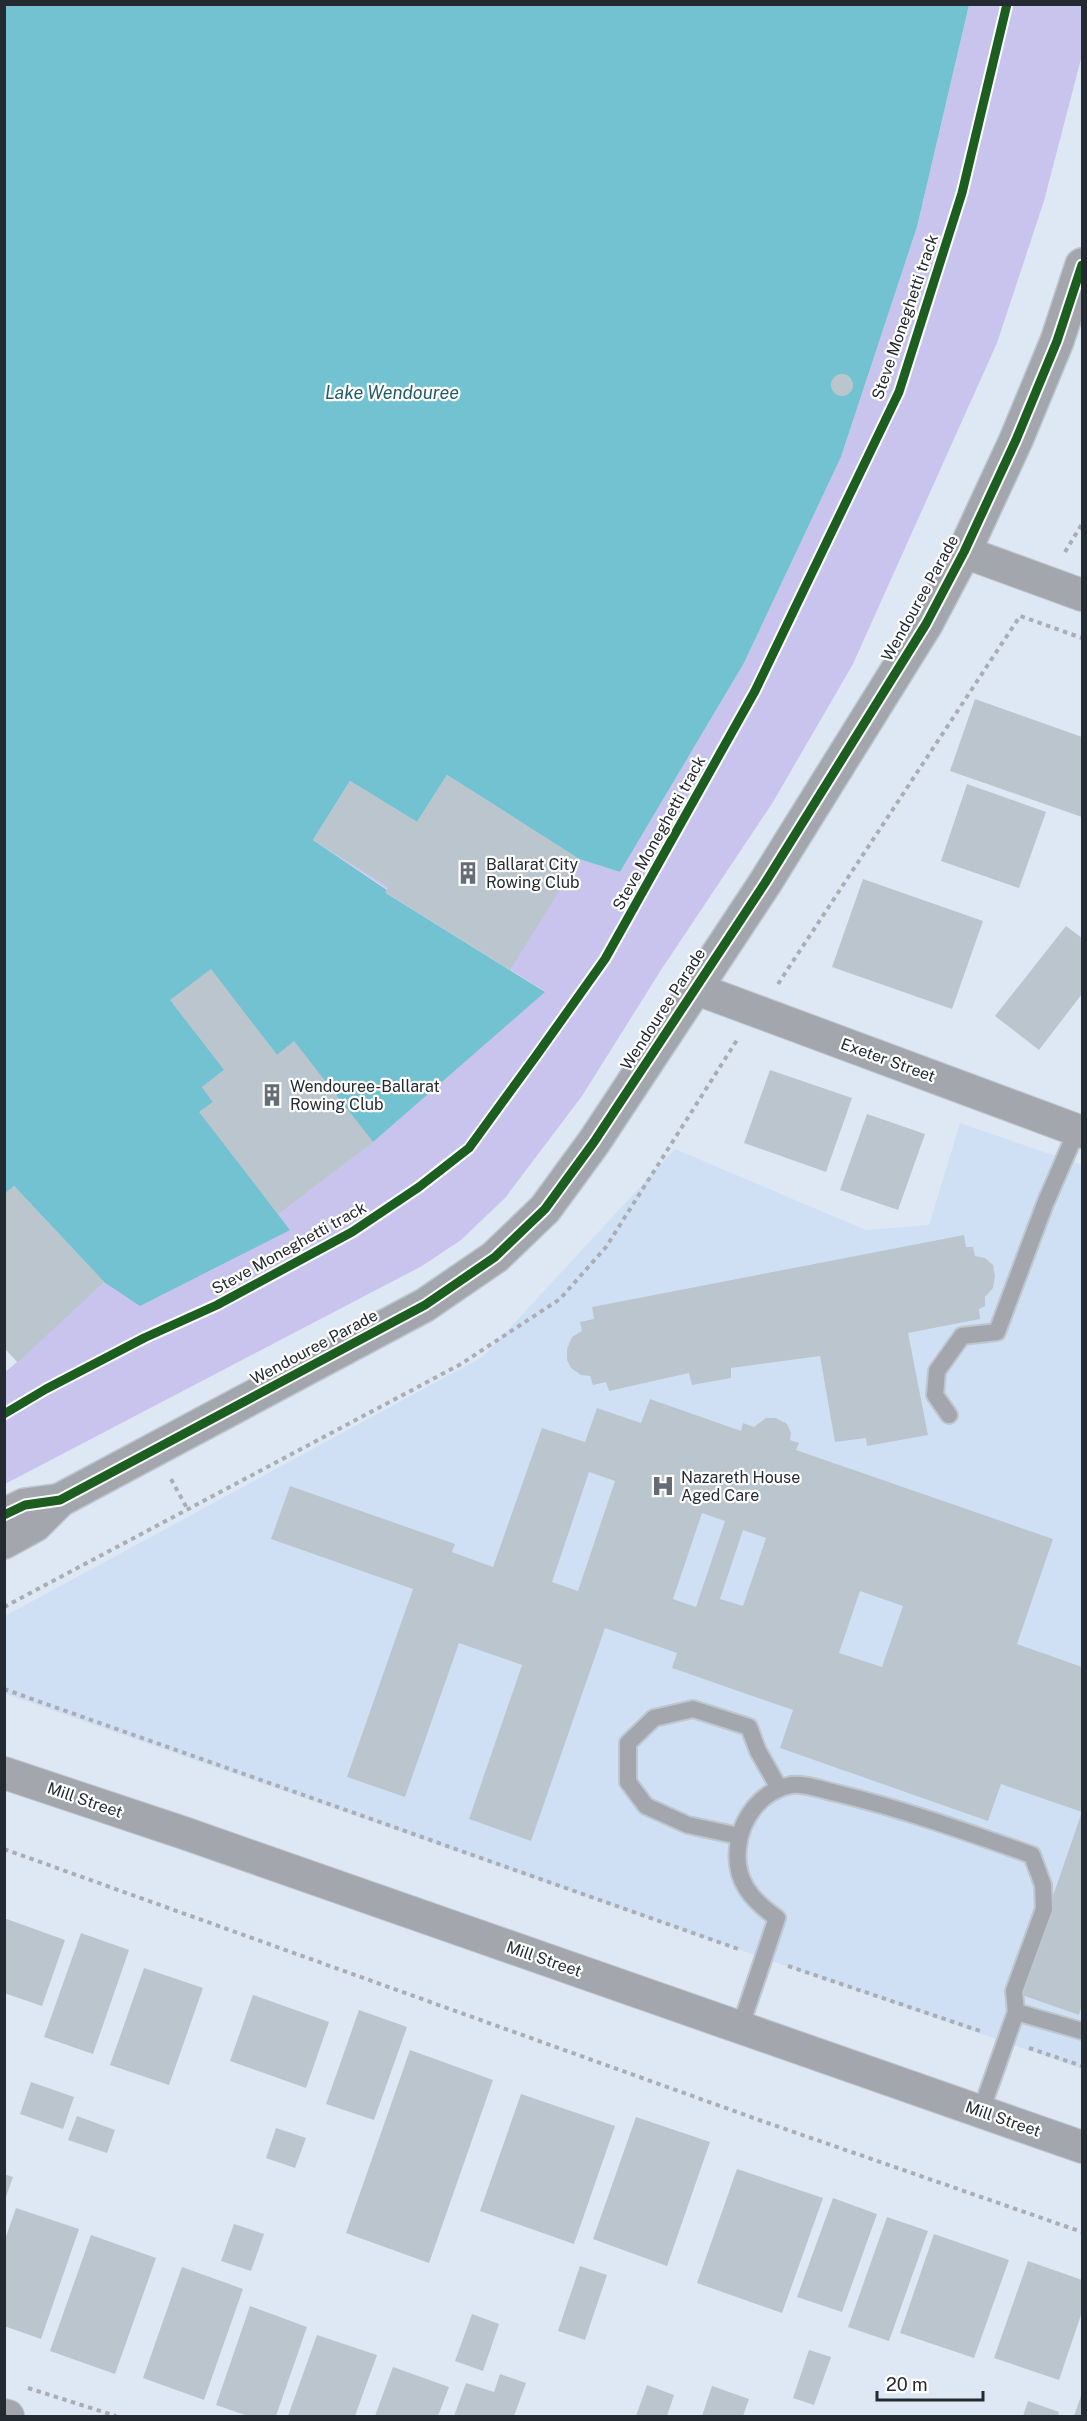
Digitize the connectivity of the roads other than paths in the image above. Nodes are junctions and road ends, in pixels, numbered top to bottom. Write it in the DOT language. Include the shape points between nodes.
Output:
graph roads {
  1 [pos="1083,265"];
  2 [pos="964,552"];
  3 [pos="1083,595"];
  4 [pos="694,988"];
  5 [pos="1080,1131"];
  6 [pos="949,1415"];
  7 [pos="60,1500"];
  8 [pos="4,1515"];
  9 [pos="4,1542"];
  10 [pos="4,1773"];
  11 [pos="779,1788"];
  12 [pos="739,1836"];
  13 [pos="1016,2012"];
  14 [pos="740,2028"];
  15 [pos="1083,2031"];
  16 [pos="981,2111"];
  17 [pos="1083,2147"];
  1 -- 2 [label="street, Wendouree Parade" via="1016,440"];
  2 -- 3 [label="street"];
  2 -- 4 [label="street, Wendouree Parade" via="926,624 765,884"];
  4 -- 5 [label="street, Exeter Street"];
  4 -- 7 [label="street, Wendouree Parade" via="594,1142 545,1209 495,1257 378,1332"];
  5 -- 6 [label="lane" via="1045,1204 997,1332 962,1336 937,1371 935,1395"];
  7 -- 8 [label="street, Wendouree Parade" via="25,1505"];
  7 -- 9 [label="street, Wendouree Parade" via="35,1525"];
  10 -- 14 [label="street, Mill Street"];
  11 -- 12 [label="lane" via="749,1814"];
  11 -- 12 [label="lane" via="749,1727 693,1709 654,1718 628,1743 628,1782 646,1806 688,1825"];
  11 -- 13 [label="lane" via="794,1785 849,1796 934,1820 1032,1855 1043,1885 1044,1909 1014,1991"];
  12 -- 14 [label="lane" via="738,1874 760,1906 777,1918"];
  13 -- 15 [label="lane"];
  13 -- 16 [label="lane"];
  14 -- 16 [label="street, Mill Street"];
  16 -- 17 [label="street, Mill Street"];
}
